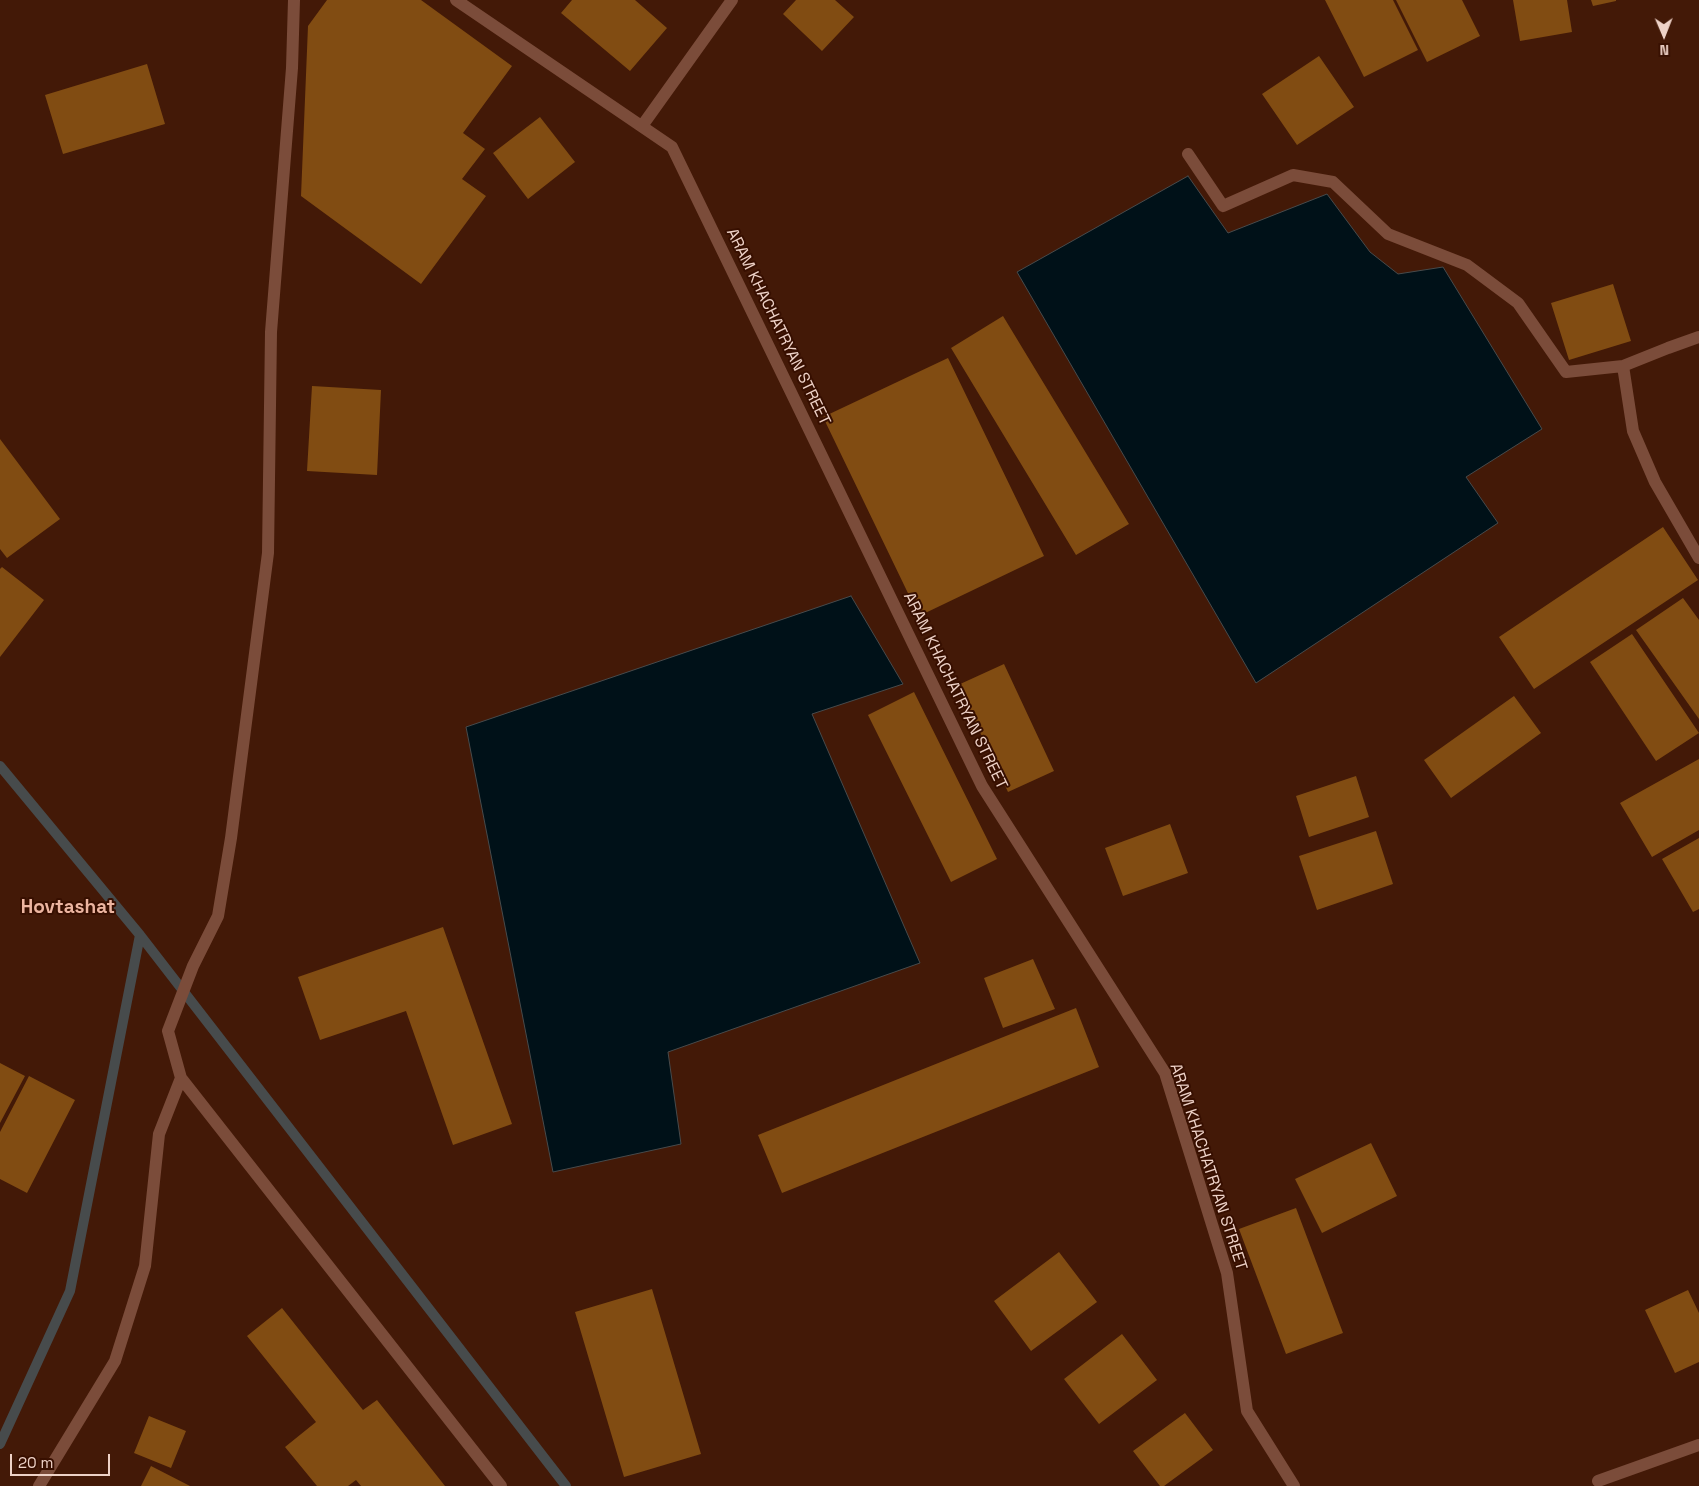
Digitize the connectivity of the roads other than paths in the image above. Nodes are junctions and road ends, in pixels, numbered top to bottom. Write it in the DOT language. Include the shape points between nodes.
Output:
graph roads {
  1 [pos="294,0"];
  2 [pos="456,0"];
  3 [pos="732,0"];
  4 [pos="642,126"];
  5 [pos="1188,154"];
  6 [pos="1699,337"];
  7 [pos="1624,366"];
  8 [pos="1699,558"];
  9 [pos="181,1078"];
  10 [pos="1699,1445"];
  11 [pos="1598,1481"];
  12 [pos="39,1486"];
  13 [pos="501,1486"];
  14 [pos="1294,1486"];
  1 -- 9 [label="street" via="292,68 272,332 268,552 218,916 193,966 168,1031"];
  2 -- 4 [label="street, ARAM KHACHATRYAN STREET"];
  3 -- 4 [label="street"];
  4 -- 14 [label="street, ARAM KHACHATRYAN STREET" via="672,147 982,786 1164,1073 1228,1273 1247,1411"];
  5 -- 7 [label="street" via="1223,206 1293,175 1333,182 1388,234 1467,265 1518,303 1566,372"];
  6 -- 7 [label="street"];
  7 -- 8 [label="street" via="1633,431 1655,482"];
  9 -- 12 [label="street" via="158,1134 145,1266 115,1361"];
  9 -- 13 [label="street"];
  10 -- 11 [label="street"];
}
